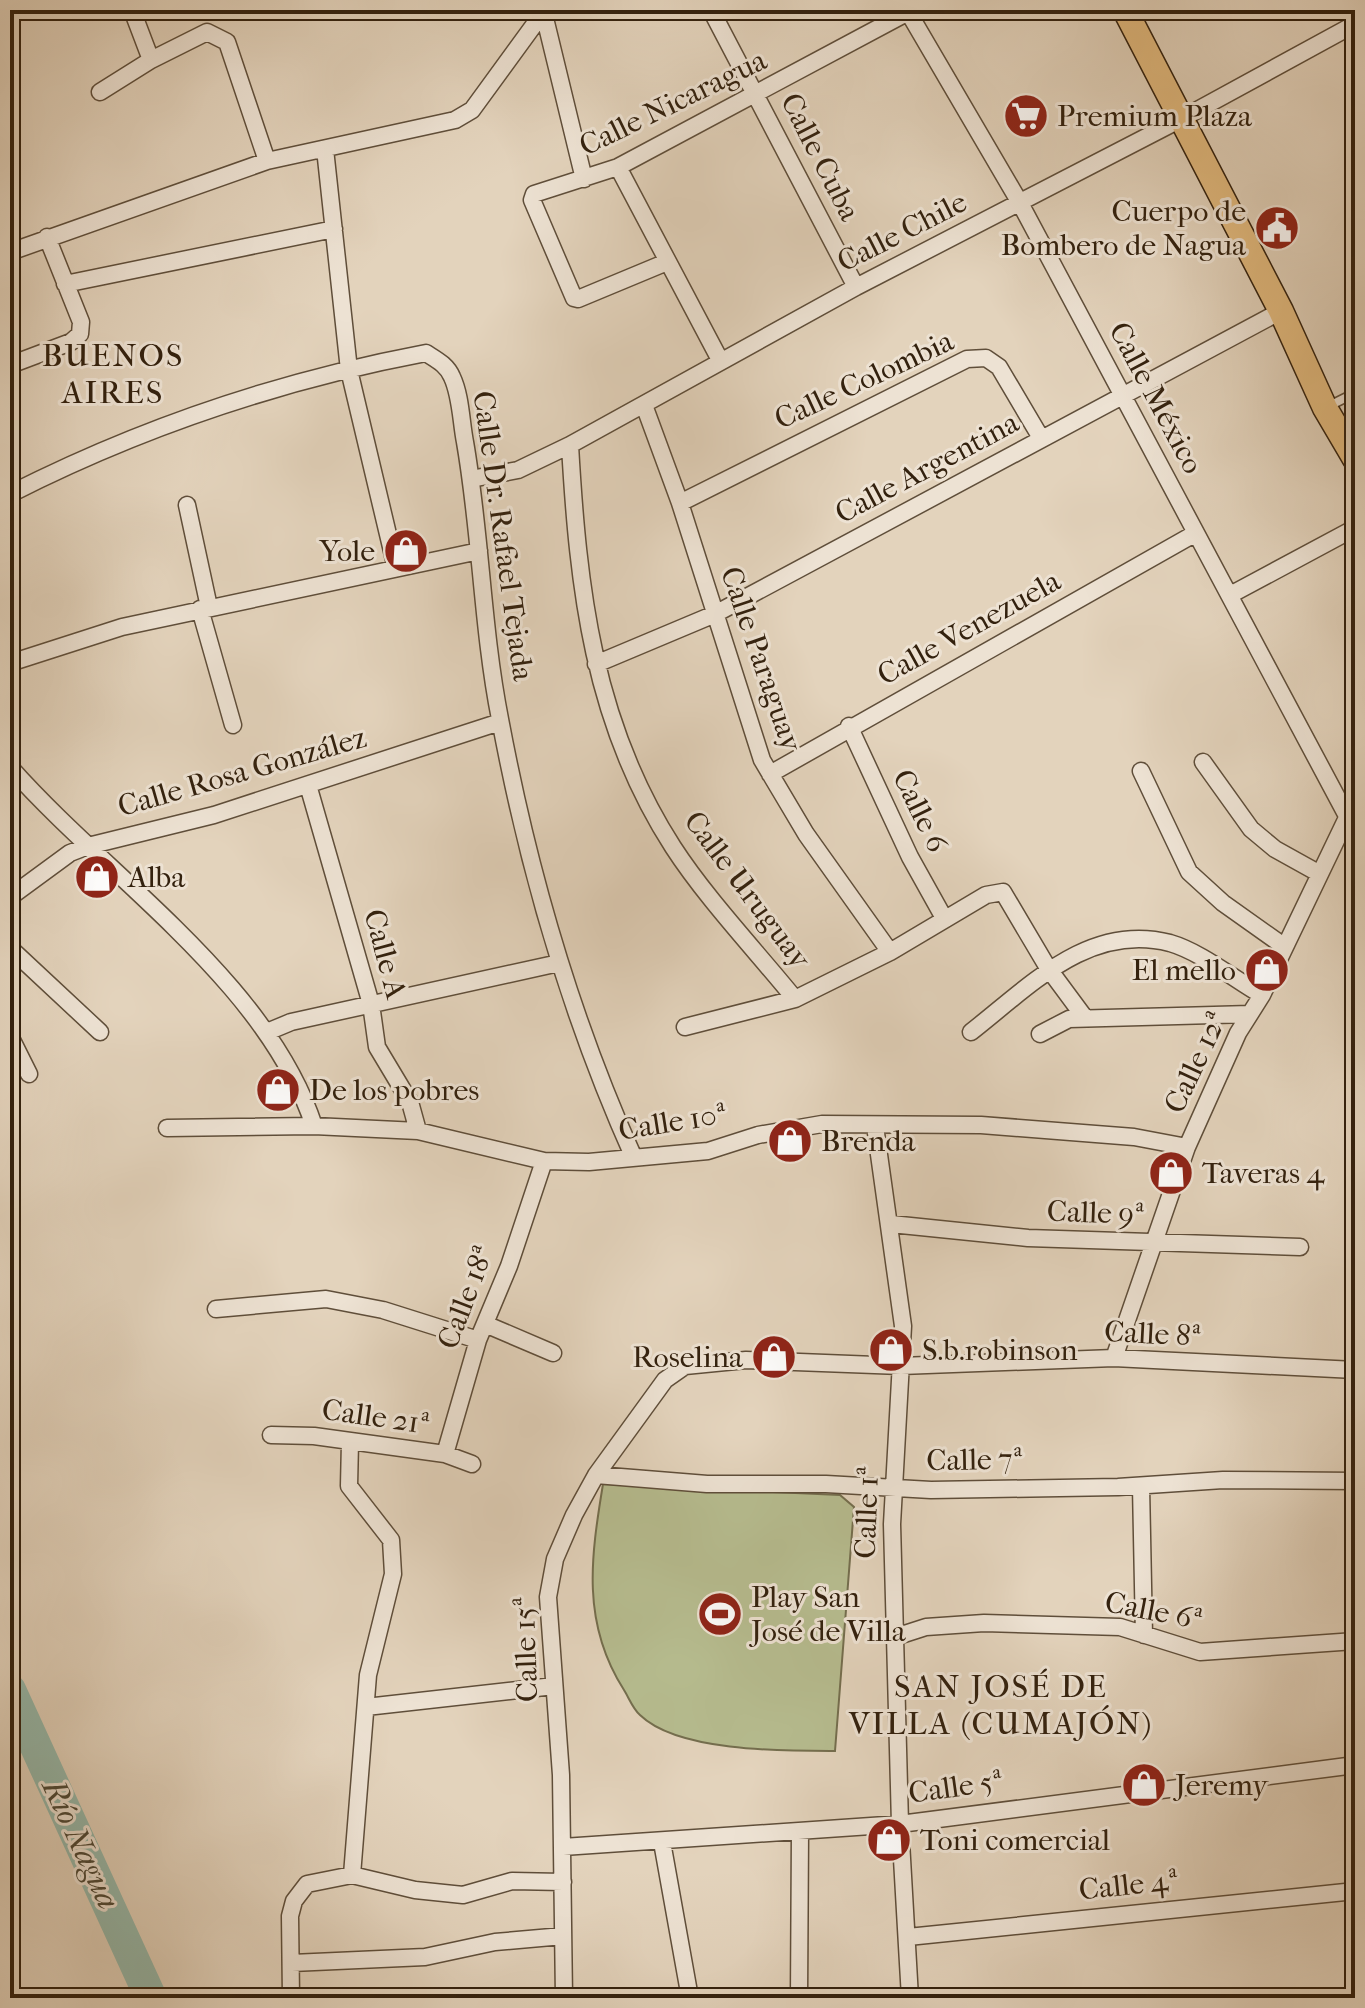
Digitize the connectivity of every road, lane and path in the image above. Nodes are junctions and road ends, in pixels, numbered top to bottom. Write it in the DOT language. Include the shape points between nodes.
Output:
graph roads {
  1 [pos="132,10"];
  2 [pos="711,10"];
  3 [pos="1125,10"];
  4 [pos="909,11"];
  5 [pos="542,12"];
  6 [pos="1353,28"];
  7 [pos="151,60"];
  8 [pos="100,92"];
  9 [pos="756,95"];
  10 [pos="1181,119"];
  11 [pos="325,149"];
  12 [pos="267,161"];
  13 [pos="618,167"];
  14 [pos="584,179"];
  15 [pos="1020,203"];
  16 [pos="334,229"];
  17 [pos="47,237"];
  18 [pos="10,252"];
  19 [pos="667,262"];
  20 [pos="65,284"];
  21 [pos="856,287"];
  22 [pos="1281,311"];
  23 [pos="720,360"];
  24 [pos="10,365"];
  25 [pos="349,370"];
  26 [pos="1355,393"];
  27 [pos="1122,395"];
  28 [pos="644,405"];
  29 [pos="1325,408"];
  30 [pos="1041,438"];
  31 [pos="570,445"];
  32 [pos="1355,459"];
  33 [pos="471,479"];
  34 [pos="10,494"];
  35 [pos="680,503"];
  36 [pos="187,505"];
  37 [pos="1355,528"];
  38 [pos="1196,533"];
  39 [pos="479,551"];
  40 [pos="396,568"];
  41 [pos="1230,595"];
  42 [pos="204,608"];
  43 [pos="715,614"];
  44 [pos="10,663"];
  45 [pos="596,664"];
  46 [pos="500,722"];
  47 [pos="233,725"];
  48 [pos="849,726"];
  49 [pos="1203,762"];
  50 [pos="10,767"];
  51 [pos="1141,771"];
  52 [pos="770,774"];
  53 [pos="308,785"];
  54 [pos="1351,809"];
  55 [pos="88,846"];
  56 [pos="1320,874"];
  57 [pos="10,897"];
  58 [pos="944,918"];
  59 [pos="1285,947"];
  60 [pos="10,948"];
  61 [pos="890,952"];
  62 [pos="559,963"];
  63 [pos="1048,968"];
  64 [pos="1262,995"];
  65 [pos="795,999"];
  66 [pos="371,1004"];
  67 [pos="1250,1014"];
  68 [pos="1085,1018"];
  69 [pos="685,1027"];
  70 [pos="100,1032"];
  71 [pos="267,1032"];
  72 [pos="971,1032"];
  73 [pos="1040,1034"];
  74 [pos="10,1036"];
  75 [pos="29,1074"];
  76 [pos="314,1126"];
  77 [pos="875,1126"];
  78 [pos="167,1128"];
  79 [pos="418,1131"];
  80 [pos="1187,1147"];
  81 [pos="634,1158"];
  82 [pos="544,1161"];
  83 [pos="891,1224"];
  84 [pos="1153,1243"];
  85 [pos="1300,1247"];
  86 [pos="216,1309"];
  87 [pos="481,1332"];
  88 [pos="553,1353"];
  89 [pos="1114,1358"];
  90 [pos="901,1366"];
  91 [pos="1355,1370"];
  92 [pos="271,1435"];
  93 [pos="350,1442"];
  94 [pos="445,1454"];
  95 [pos="472,1464"];
  96 [pos="596,1475"];
  97 [pos="1355,1481"];
  98 [pos="1141,1486"];
  99 [pos="896,1488"];
  100 [pos="1144,1635"];
  101 [pos="895,1637"];
  102 [pos="1355,1641"];
  103 [pos="554,1686"];
  104 [pos="366,1707"];
  105 [pos="1355,1765"];
  106 [pos="900,1824"];
  107 [pos="800,1831"];
  108 [pos="662,1842"];
  109 [pos="563,1847"];
  110 [pos="352,1875"];
  111 [pos="563,1882"];
  112 [pos="1355,1891"];
  113 [pos="563,1936"];
  114 [pos="908,1937"];
  115 [pos="292,1963"];
  116 [pos="291,1998"];
  117 [pos="564,1998"];
  118 [pos="690,1998"];
  119 [pos="799,1998"];
  120 [pos="910,1998"];
  1 -- 7 [label="street"];
  2 -- 9 [label="street, Calle Cuba"];
  3 -- 10 [label="main road"];
  4 -- 9 [label="street, Calle Nicaragua"];
  4 -- 15 [label="street, Calle México"];
  5 -- 11 [label="street" via="472,110 455,120"];
  5 -- 14 [label="street"];
  6 -- 10 [label="street, Calle Chile"];
  7 -- 8 [label="street"];
  7 -- 12 [label="street" via="207,32 227,42"];
  9 -- 13 [label="street, Calle Nicaragua"];
  9 -- 21 [label="street, Calle Cuba"];
  10 -- 15 [label="street, Calle Chile"];
  10 -- 22 [label="main road"];
  11 -- 12 [label="street"];
  11 -- 16 [label="street"];
  12 -- 17 [label="street"];
  13 -- 14 [label="street, Calle Nicaragua"];
  13 -- 19 [label="street"];
  14 -- 19 [label="street, Calle Nicaragua" via="538,192 532,200 574,298"];
  15 -- 21 [label="street, Calle Chile"];
  15 -- 27 [label="street, Calle México"];
  16 -- 20 [label="street"];
  16 -- 25 [label="street"];
  17 -- 18 [label="street"];
  17 -- 20 [label="street"];
  19 -- 23 [label="street"];
  20 -- 24 [label="street" via="81,322 80,334"];
  21 -- 23 [label="street, Calle Chile"];
  22 -- 27 [label="street, Calle Argentina"];
  22 -- 29 [label="main road"];
  23 -- 28 [label="street, Calle Chile"];
  25 -- 33 [label="street, Calle Dr. Rafael Tejada" via="426,353 444,364 453,379"];
  25 -- 34 [label="street, Calle Dr. Rafael Tejada" via="118,442"];
  25 -- 40 [label="street"];
  26 -- 29 [label="lane"];
  27 -- 30 [label="street, Calle Argentina"];
  27 -- 38 [label="street, Calle México"];
  28 -- 31 [label="street, Calle Chile"];
  28 -- 35 [label="street, Calle Paraguay"];
  29 -- 32 [label="main road"];
  30 -- 35 [label="street, Calle Colombia" via="999,367 986,358 967,359"];
  30 -- 43 [label="street, Calle Argentina"];
  31 -- 33 [label="street, Calle Chile" via="518,470"];
  31 -- 45 [label="street, Calle Uruguay" via="577,560"];
  33 -- 39 [label="street, Calle Dr. Rafael Tejada"];
  35 -- 43 [label="street, Calle Paraguay"];
  36 -- 42 [label="street"];
  37 -- 41 [label="street"];
  38 -- 41 [label="street, Calle México"];
  38 -- 48 [label="street, Calle Venezuela"];
  39 -- 40 [label="street"];
  39 -- 46 [label="street, Calle Dr. Rafael Tejada"];
  40 -- 42 [label="street"];
  41 -- 54 [label="street, Calle México"];
  42 -- 44 [label="street" via="122,627"];
  42 -- 47 [label="street"];
  43 -- 45 [label="street, Calle Argentina"];
  43 -- 52 [label="street, Calle Paraguay"];
  45 -- 65 [label="street, Calle Uruguay" via="632,773 674,848"];
  46 -- 53 [label="street, Calle Rosa González"];
  46 -- 62 [label="street, Calle Dr. Rafael Tejada"];
  48 -- 52 [label="street, Calle Venezuela"];
  48 -- 58 [label="street, Calle 6"];
  49 -- 56 [label="street" via="1251,829"];
  50 -- 55 [label="street"];
  51 -- 59 [label="street" via="1189,872"];
  52 -- 61 [label="street, Calle Paraguay"];
  53 -- 55 [label="street, Calle Rosa González"];
  53 -- 66 [label="street, Calle A"];
  54 -- 56 [label="street, Calle 12ª"];
  55 -- 57 [label="street, Calle Rosa González"];
  55 -- 71 [label="street" via="155,908"];
  56 -- 59 [label="street, Calle 12ª"];
  58 -- 61 [label="street"];
  58 -- 63 [label="street" via="986,895 1003,892"];
  59 -- 64 [label="street, Calle 12ª"];
  60 -- 70 [label="street"];
  61 -- 65 [label="street"];
  62 -- 66 [label="street"];
  62 -- 81 [label="street, Calle Dr. Rafael Tejada" via="602,1086"];
  63 -- 64 [label="street" via="1087,949 1136,938 1173,944"];
  63 -- 68 [label="street"];
  63 -- 72 [label="street"];
  64 -- 67 [label="street, Calle 12ª"];
  65 -- 69 [label="street"];
  66 -- 71 [label="street"];
  66 -- 79 [label="street, Calle A" via="377,1047 410,1102"];
  67 -- 68 [label="street"];
  67 -- 80 [label="street, Calle 12ª"];
  68 -- 73 [label="street" via="1069,1019"];
  71 -- 76 [label="street" via="304,1096"];
  74 -- 75 [label="street"];
  76 -- 78 [label="street, Calle 10ª"];
  76 -- 79 [label="street, Calle 10ª"];
  77 -- 80 [label="street, Calle 10ª" via="981,1125 1134,1137"];
  77 -- 81 [label="street, Calle 10ª" via="822,1124 758,1135 708,1151"];
  77 -- 83 [label="street, Calle 1ª"];
  79 -- 82 [label="street, Calle 10ª"];
  80 -- 84 [label="street, Calle 12ª"];
  81 -- 82 [label="street, Calle 10ª"];
  82 -- 87 [label="street, Calle 18ª"];
  83 -- 84 [label="street, Calle 9ª" via="1028,1238"];
  83 -- 90 [label="street, Calle 1ª" via="903,1326"];
  84 -- 85 [label="street, Calle 9ª"];
  84 -- 89 [label="street, Calle 12ª"];
  86 -- 87 [label="street" via="326,1299"];
  87 -- 88 [label="street"];
  87 -- 94 [label="street, Calle 18ª"];
  89 -- 90 [label="street, Calle 8ª"];
  89 -- 91 [label="street, Calle 8ª"];
  90 -- 96 [label="street, Calle 15ª" via="746,1360 685,1366 665,1380"];
  90 -- 99 [label="street, Calle 1ª"];
  92 -- 93 [label="street, Calle 21ª"];
  93 -- 94 [label="street, Calle 21ª"];
  93 -- 104 [label="street" via="349,1486 391,1540 393,1574 368,1675"];
  94 -- 95 [label="street, Calle 21ª"];
  96 -- 99 [label="street, Calle 7ª" via="707,1484"];
  96 -- 103 [label="street, Calle 15ª" via="555,1559 548,1597"];
  97 -- 98 [label="street, Calle 7ª" via="1223,1480"];
  98 -- 99 [label="street, Calle 7ª"];
  98 -- 100 [label="street"];
  99 -- 101 [label="street, Calle 1ª"];
  100 -- 101 [label="street, Calle 6ª" via="1120,1627 984,1623 926,1627"];
  100 -- 102 [label="street, Calle 6ª" via="1200,1652"];
  101 -- 106 [label="street, Calle 1ª"];
  103 -- 104 [label="street"];
  103 -- 109 [label="street, Calle 15ª"];
  104 -- 110 [label="street"];
  105 -- 106 [label="street, Calle 5ª"];
  106 -- 107 [label="street, Calle 5ª"];
  106 -- 114 [label="street, Calle 1ª"];
  107 -- 108 [label="street, Calle 5ª"];
  107 -- 119 [label="street"];
  108 -- 109 [label="street, Calle 5ª"];
  108 -- 118 [label="street"];
  109 -- 111 [label="street, Calle 15ª"];
  110 -- 111 [label="street" via="463,1895 512,1881"];
  110 -- 115 [label="street" via="307,1884 300,1891 290,1916"];
  111 -- 113 [label="street, Calle 15ª"];
  112 -- 114 [label="street, Calle 4ª"];
  113 -- 115 [label="street" via="495,1942 425,1957"];
  113 -- 117 [label="street, Calle 15ª"];
  114 -- 120 [label="street, Calle 1ª"];
  115 -- 116 [label="street"];
}
